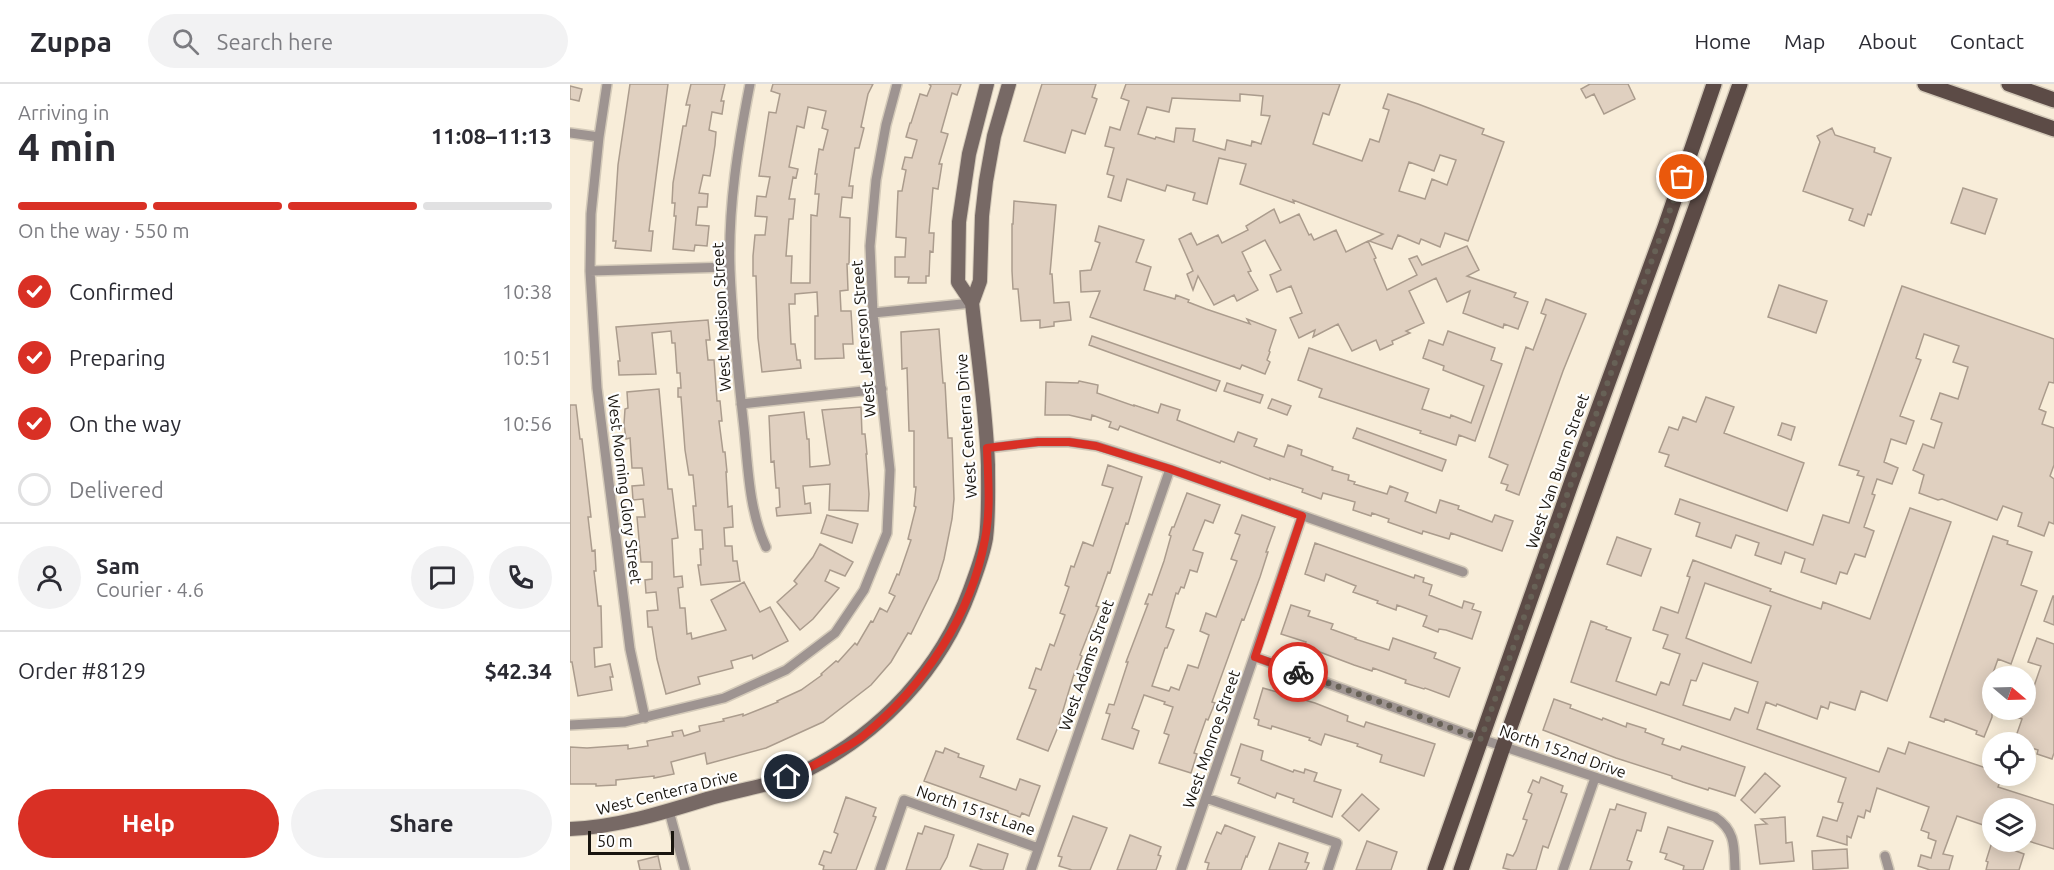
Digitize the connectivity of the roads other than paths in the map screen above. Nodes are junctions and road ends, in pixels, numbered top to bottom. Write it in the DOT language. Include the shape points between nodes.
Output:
graph roads {
  1 [pos="607,84"];
  2 [pos="750,84"];
  3 [pos="897,84"];
  4 [pos="987,84"];
  5 [pos="1009,84"];
  6 [pos="1714,84"];
  7 [pos="1740,84"];
  8 [pos="1925,84"];
  9 [pos="2009,84"];
  10 [pos="2054,100"];
  11 [pos="2054,129"];
  12 [pos="570,133"];
  13 [pos="599,136"];
  14 [pos="969,154"];
  15 [pos="990,158"];
  16 [pos="730,267"];
  17 [pos="590,270"];
  18 [pos="972,303"];
  19 [pos="873,313"];
  20 [pos="1631,314"];
  21 [pos="1655,322"];
  22 [pos="882,389"];
  23 [pos="741,404"];
  24 [pos="987,448"];
  25 [pos="1170,469"];
  26 [pos="1302,516"];
  27 [pos="766,547"];
  28 [pos="1463,572"];
  29 [pos="1255,657"];
  30 [pos="645,718"];
  31 [pos="570,725"];
  32 [pos="1481,739"];
  33 [pos="1503,747"];
  34 [pos="1595,777"];
  35 [pos="1206,798"];
  36 [pos="669,811"];
  37 [pos="570,829"];
  38 [pos="1038,848"];
  39 [pos="1885,856"];
  40 [pos="685,870"];
  41 [pos="880,870"];
  42 [pos="1030,870"];
  43 [pos="1181,870"];
  44 [pos="1328,870"];
  45 [pos="1435,870"];
  46 [pos="1461,870"];
  47 [pos="1563,870"];
  48 [pos="1735,870"];
  49 [pos="1889,870"];
  1 -- 13 [label="street, West Morning Glory Street"];
  2 -- 16 [label="street, West Madison Street" via="738,146"];
  3 -- 19 [label="street, West Jefferson Street" via="876,180 870,246"];
  4 -- 14 [label="street, West Centerra Drive"];
  5 -- 15 [label="street, West Centerra Drive"];
  6 -- 20 [label="main road, West Van Buren Street"];
  7 -- 21 [label="main road"];
  8 -- 11 [label="main road"];
  9 -- 10 [label="main road"];
  12 -- 13 [label="street"];
  13 -- 17 [label="street, West Morning Glory Street"];
  14 -- 15 [label="street"];
  14 -- 18 [label="street, West Centerra Drive" via="959,222 958,282"];
  15 -- 18 [label="street, West Centerra Drive" via="982,216 980,281"];
  16 -- 17 [label="street"];
  16 -- 23 [label="street, West Madison Street"];
  17 -- 30 [label="street, West Morning Glory Street" via="597,388 630,649"];
  18 -- 19 [label="street"];
  18 -- 24 [label="street, West Centerra Drive"];
  19 -- 22 [label="street, West Jefferson Street"];
  20 -- 21 [label="main road"];
  20 -- 32 [label="main road, West Van Buren Street"];
  21 -- 33 [label="main road"];
  22 -- 23 [label="street"];
  22 -- 30 [label="street, West Jefferson Street" via="890,470 887,533 864,590 835,633 786,670 724,698"];
  23 -- 27 [label="street, West Madison Street" via="748,474 758,530"];
  24 -- 25 [label="street" via="1069,442 1096,446"];
  24 -- 36 [label="street, West Centerra Drive" via="989,506 978,568 951,634 899,704 861,738 806,771"];
  25 -- 26 [label="street"];
  25 -- 38 [label="street, West Adams Street"];
  26 -- 28 [label="street"];
  26 -- 29 [label="street, West Monroe Street"];
  29 -- 32 [label="street, North 152nd Drive"];
  29 -- 35 [label="street, West Monroe Street"];
  30 -- 31 [label="street, West Jefferson Street"];
  32 -- 33 [label="street, North 152nd Drive"];
  32 -- 45 [label="main road, West Van Buren Street"];
  33 -- 34 [label="street, North 152nd Drive"];
  33 -- 46 [label="main road"];
  34 -- 47 [label="street"];
  34 -- 48 [label="street, North 152nd Drive" via="1715,817 1731,834"];
  35 -- 43 [label="street, West Monroe Street"];
  35 -- 44 [label="street" via="1337,843"];
  36 -- 37 [label="street, West Centerra Drive" via="626,823"];
  36 -- 40 [label="street"];
  38 -- 41 [label="street, North 151st Lane" via="904,800"];
  38 -- 42 [label="street, West Adams Street"];
  39 -- 49 [label="street"];
}
